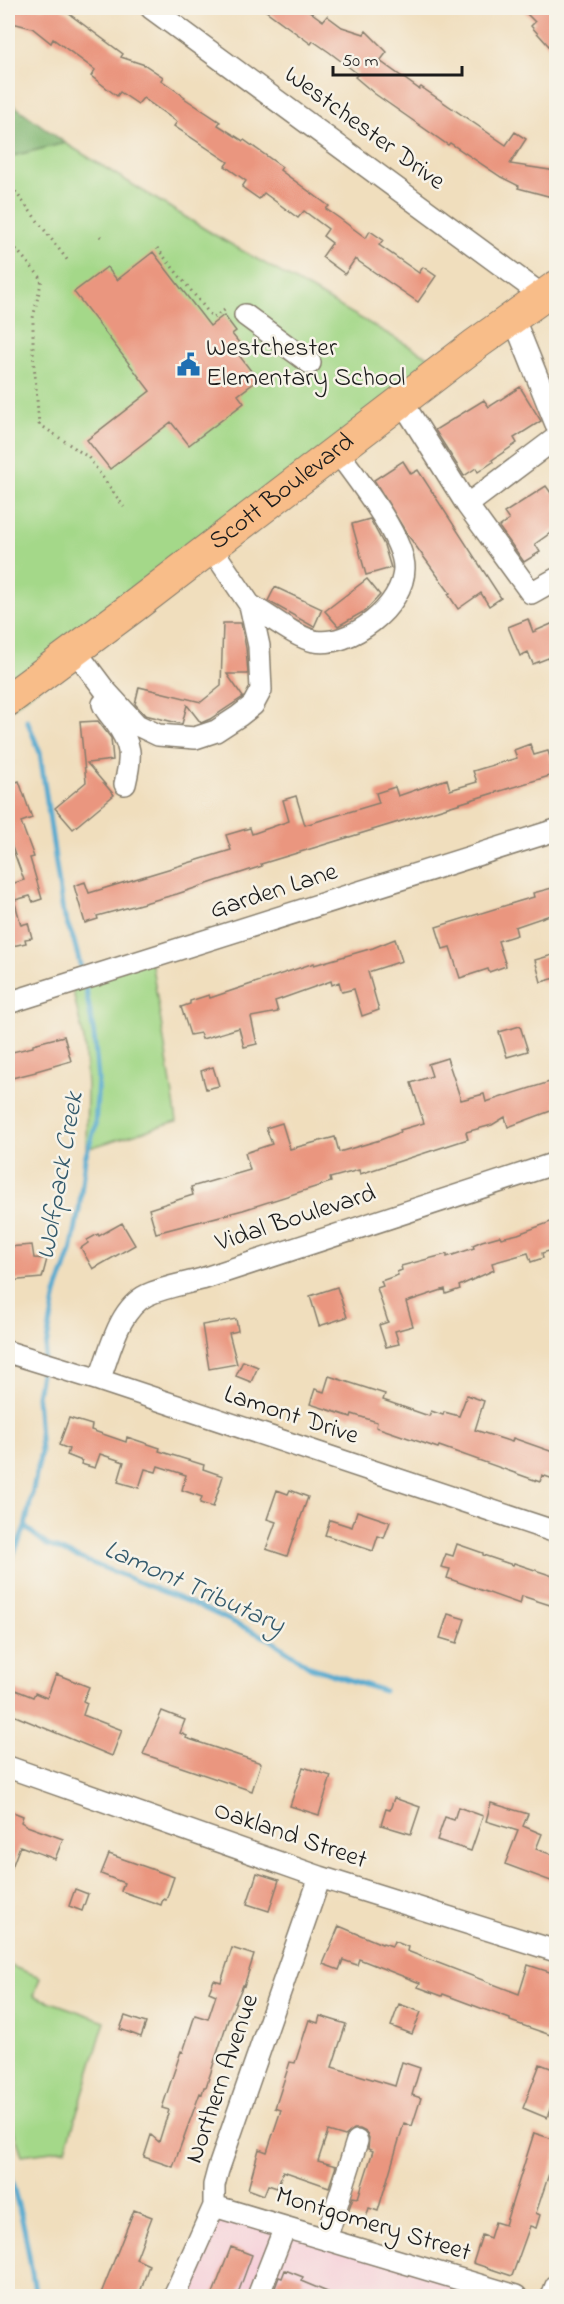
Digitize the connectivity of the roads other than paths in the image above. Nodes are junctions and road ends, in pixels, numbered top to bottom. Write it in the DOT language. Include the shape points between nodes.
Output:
graph roads {
  1 [pos="151,8"];
  2 [pos="550,291"];
  3 [pos="245,315"];
  4 [pos="513,317"];
  5 [pos="310,363"];
  6 [pos="401,400"];
  7 [pos="556,424"];
  8 [pos="556,438"];
  9 [pos="336,450"];
  10 [pos="466,505"];
  11 [pos="210,546"];
  12 [pos="556,579"];
  13 [pos="249,605"];
  14 [pos="74,650"];
  15 [pos="104,689"];
  16 [pos="8,700"];
  17 [pos="125,784"];
  18 [pos="556,830"];
  19 [pos="8,1004"];
  20 [pos="556,1163"];
  21 [pos="8,1352"];
  22 [pos="99,1380"];
  23 [pos="556,1532"];
  24 [pos="8,1767"];
  25 [pos="320,1877"];
  26 [pos="556,1951"];
  27 [pos="357,2141"];
  28 [pos="214,2206"];
  29 [pos="285,2227"];
  30 [pos="326,2239"];
  31 [pos="556,2286"];
  32 [pos="174,2296"];
  33 [pos="258,2296"];
  34 [pos="516,2296"];
  35 [pos="552,2296"];
  1 -- 2 [label="street, Westchester Drive"];
  2 -- 4 [label="highway, Scott Boulevard"];
  3 -- 5 [label="street"];
  4 -- 6 [label="highway, Scott Boulevard"];
  4 -- 7 [label="street"];
  6 -- 9 [label="highway, Scott Boulevard"];
  6 -- 10 [label="street"];
  8 -- 10 [label="street"];
  9 -- 11 [label="highway, Scott Boulevard"];
  9 -- 13 [label="street" via="392,530 404,567 400,592 386,611 333,642 312,640"];
  10 -- 12 [label="street" via="531,593"];
  11 -- 13 [label="street"];
  11 -- 14 [label="highway, Scott Boulevard"];
  13 -- 15 [label="street" via="260,646 261,690 253,705 216,731 195,738 158,735 137,725"];
  14 -- 15 [label="street"];
  14 -- 16 [label="highway, Scott Boulevard"];
  15 -- 17 [label="street" via="104,708 130,748"];
  18 -- 19 [label="street, Garden Lane"];
  20 -- 22 [label="street, Vidal Boulevard" via="147,1295 120,1325"];
  21 -- 22 [label="street, Lamont Drive"];
  22 -- 23 [label="street, Lamont Drive"];
  24 -- 25 [label="street, Oakland Street"];
  25 -- 26 [label="street, Oakland Street"];
  25 -- 28 [label="street, Northern Avenue" via="218,2170"];
  27 -- 30 [label="street"];
  28 -- 29 [label="street, Montgomery Street"];
  28 -- 32 [label="street, Northern Avenue"];
  29 -- 30 [label="street, Montgomery Street"];
  29 -- 33 [label="street"];
  30 -- 34 [label="street, Montgomery Street"];
  31 -- 35 [label="street"];
}
